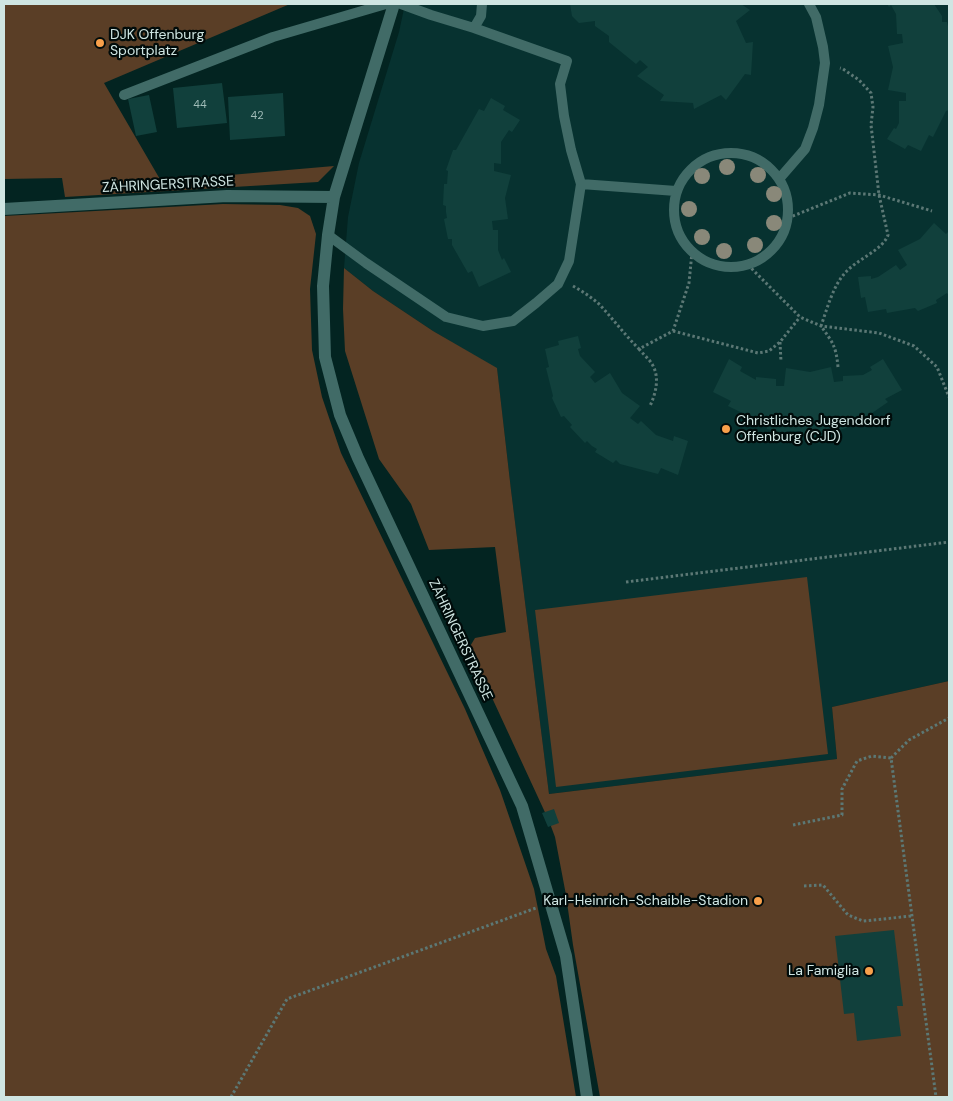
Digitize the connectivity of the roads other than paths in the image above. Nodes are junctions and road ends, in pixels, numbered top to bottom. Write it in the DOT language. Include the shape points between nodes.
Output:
graph roads {
  1 [pos="386,4"];
  2 [pos="394,4"];
  3 [pos="401,4"];
  4 [pos="482,4"];
  5 [pos="809,4"];
  6 [pos="474,28"];
  7 [pos="124,95"];
  8 [pos="779,179"];
  9 [pos="581,184"];
  10 [pos="676,191"];
  11 [pos="334,197"];
  12 [pos="4,209"];
  13 [pos="328,235"];
  14 [pos="587,1097"];
  1 -- 7 [label="lane" via="274,37"];
  2 -- 11 [label="street, ZÄHRINGERSTRASSE"];
  3 -- 6 [label="lane"];
  4 -- 6 [label="lane" via="481,16"];
  5 -- 8 [label="lane" via="816,17 825,63 819,105 805,149"];
  6 -- 9 [label="lane" via="567,61 560,84 571,150"];
  8 -- 10 [label="lane" via="767,165 751,156 715,155 699,162 685,175"];
  8 -- 10 [label="lane" via="786,191 788,204 784,234 763,258 733,267 704,261 681,239 675,224"];
  9 -- 10 [label="lane"];
  9 -- 13 [label="lane" via="569,262 558,284 513,321 483,326 446,317"];
  11 -- 12 [label="street, ZÄHRINGERSTRASSE" via="227,196"];
  11 -- 13 [label="street, ZÄHRINGERSTRASSE"];
  13 -- 14 [label="street, ZÄHRINGERSTRASSE" via="323,286 325,357 340,415 522,806 566,956"];
}
